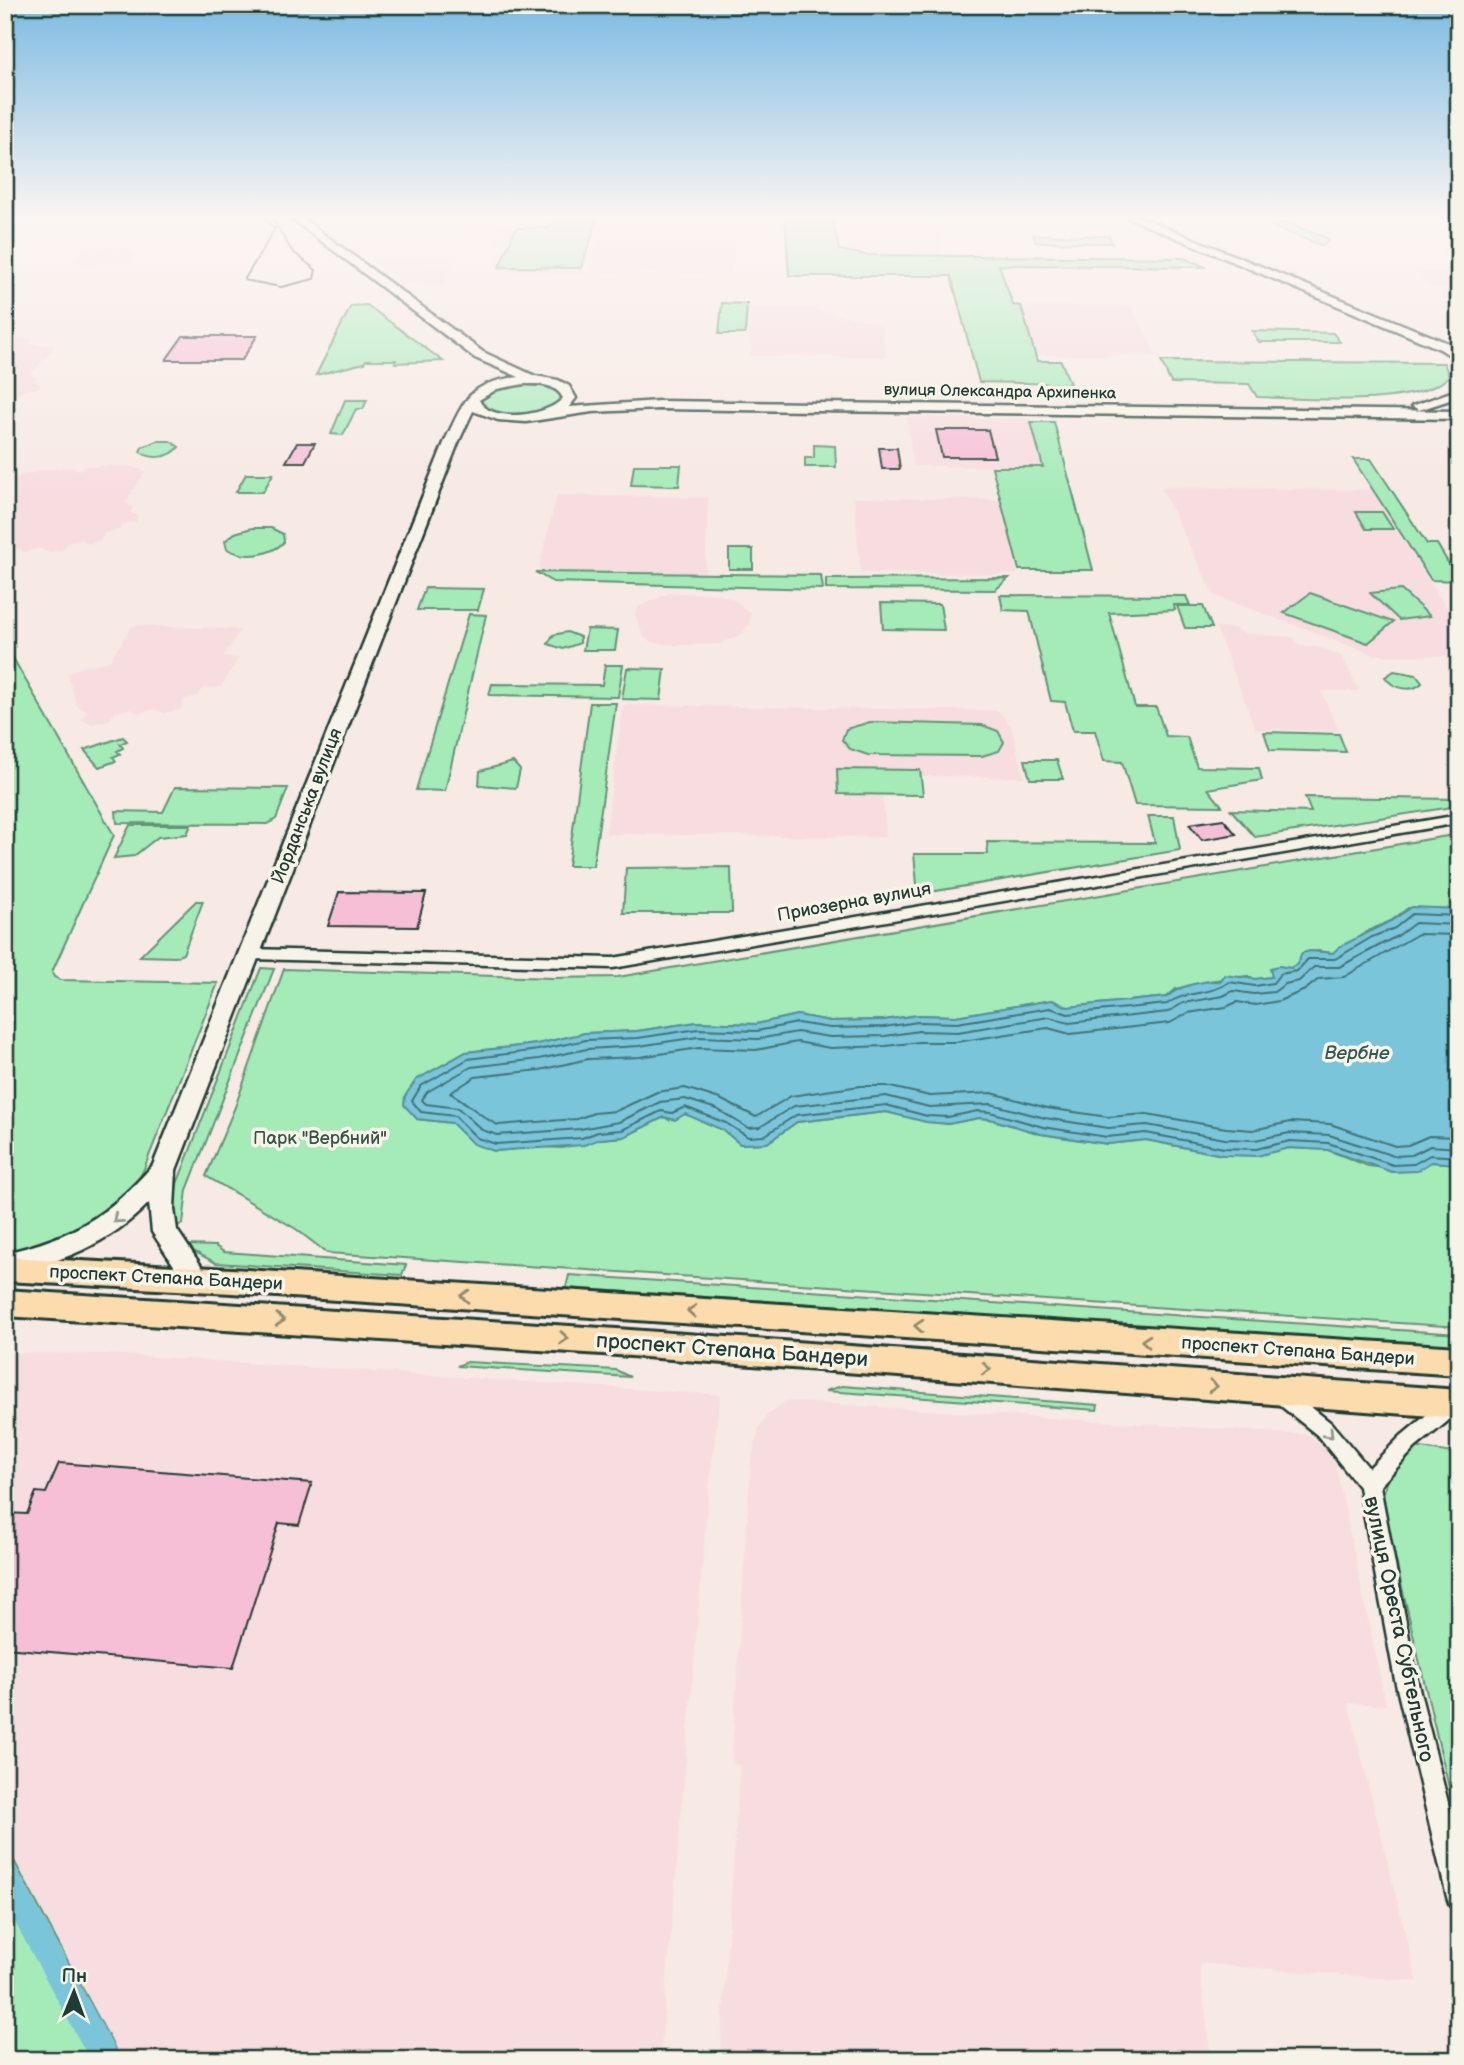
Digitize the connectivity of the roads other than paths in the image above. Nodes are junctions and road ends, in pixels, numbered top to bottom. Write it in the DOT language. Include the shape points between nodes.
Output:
graph roads {
  1 [pos="400,311"];
  2 [pos="421,311"];
  3 [pos="1362,311"];
  4 [pos="1375,311"];
  5 [pos="1459,345"];
  6 [pos="1459,356"];
  7 [pos="552,383"];
  8 [pos="582,390"];
  9 [pos="1459,393"];
  10 [pos="602,394"];
  11 [pos="473,397"];
  12 [pos="1459,415"];
  13 [pos="542,416"];
  14 [pos="524,418"];
  15 [pos="451,443"];
  16 [pos="1459,819"];
  17 [pos="250,954"];
  18 [pos="164,1170"];
  19 [pos="5,1267"];
  20 [pos="197,1279"];
  21 [pos="5,1303"];
  22 [pos="212,1315"];
  23 [pos="5,1321"];
  24 [pos="1459,1362"];
  25 [pos="1276,1391"];
  26 [pos="1456,1404"];
  27 [pos="1369,1483"];
  28 [pos="1459,1897"];
  1 -- 11 [label="main road, Йорданська вулиця" via="475,371"];
  2 -- 7 [label="main road" via="479,355"];
  3 -- 6 [label="main road"];
  4 -- 5 [label="main road"];
  7 -- 8 [label="main road"];
  7 -- 11 [label="main road" via="508,381 484,388"];
  7 -- 13 [label="main road" via="569,393 569,401"];
  9 -- 10 [label="main road, вулиця Олександра Архипенка" via="1430,404 1352,409 661,399"];
  11 -- 14 [label="main road" via="476,408 485,414"];
  11 -- 15 [label="main road, Йорданська вулиця"];
  12 -- 13 [label="main road, вулиця Олександра Архипенка" via="659,405"];
  13 -- 14 [label="main road, вулиця Олександра Архипенка"];
  14 -- 15 [label="main road" via="476,430"];
  15 -- 17 [label="main road, Йорданська вулиця"];
  16 -- 17 [label="street, Приозерна вулиця" via="612,963"];
  17 -- 18 [label="main road, Йорданська вулиця"];
  18 -- 19 [label="main road, Йорданська вулиця, one-way" via="110,1226 66,1249"];
  18 -- 20 [label="main road, Йорданська вулиця" via="161,1209 165,1232"];
  19 -- 20 [label="main road, проспект Степана Бандери"];
  24 -- 20 [label="main road, проспект Степана Бандери, one-way"];
  21 -- 22 [label="main road, проспект Степана Бандери"];
  22 -- 23 [label="main road"];
  22 -- 25 [label="main road, проспект Степана Бандери, one-way"];
  25 -- 26 [label="main road, проспект Степана Бандери"];
  25 -- 27 [label="street, вулиця Ореста Субтельного, one-way" via="1324,1429"];
  26 -- 27 [label="street, вулиця Ореста Субтельного" via="1408,1442"];
  27 -- 28 [label="street, вулиця Ореста Субтельного" via="1406,1680"];
}
